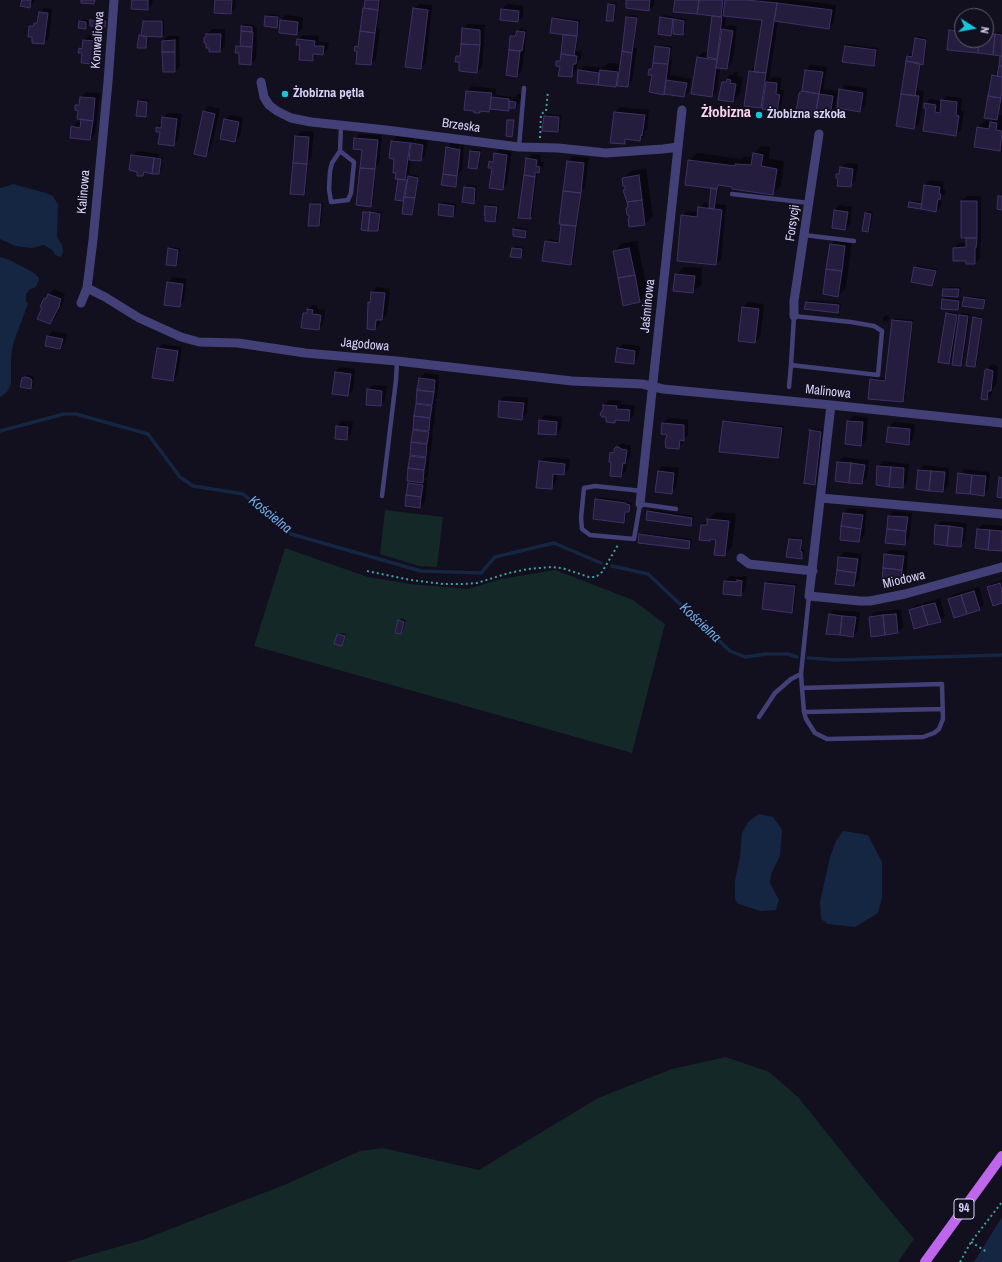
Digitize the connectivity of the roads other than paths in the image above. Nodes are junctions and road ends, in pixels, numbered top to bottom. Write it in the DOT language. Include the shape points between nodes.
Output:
graph roads {
  1 [pos="114,0"];
  2 [pos="108,82"];
  3 [pos="261,82"];
  4 [pos="524,88"];
  5 [pos="682,110"];
  6 [pos="341,126"];
  7 [pos="819,134"];
  8 [pos="519,146"];
  9 [pos="678,147"];
  10 [pos="340,151"];
  11 [pos="732,194"];
  12 [pos="809,204"];
  13 [pos="804,235"];
  14 [pos="854,241"];
  15 [pos="87,288"];
  16 [pos="81,303"];
  17 [pos="794,316"];
  18 [pos="397,361"];
  19 [pos="791,365"];
  20 [pos="652,386"];
  21 [pos="790,386"];
  22 [pos="831,405"];
  23 [pos="1002,423"];
  24 [pos="642,491"];
  25 [pos="382,496"];
  26 [pos="821,498"];
  27 [pos="640,504"];
  28 [pos="676,509"];
  29 [pos="1002,514"];
  30 [pos="741,558"];
  31 [pos="1002,567"];
  32 [pos="813,571"];
  33 [pos="809,596"];
  34 [pos="800,674"];
  35 [pos="802,688"];
  36 [pos="943,709"];
  37 [pos="804,712"];
  38 [pos="759,717"];
  39 [pos="1002,1156"];
  40 [pos="925,1262"];
  1 -- 2 [label="street, Konwaliowa"];
  2 -- 15 [label="street, Kalinowa"];
  3 -- 6 [label="street, Brzeska" via="264,97 277,111 291,118"];
  4 -- 8 [label="lane"];
  5 -- 9 [label="street, Jaśminowa"];
  6 -- 8 [label="street, Brzeska"];
  6 -- 10 [label="lane"];
  7 -- 12 [label="street, Forsycji"];
  8 -- 9 [label="street, Brzeska" via="616,153"];
  9 -- 20 [label="street, Jaśminowa"];
  10 -- 10 [label="lane" via="330,171 331,202 348,200 351,193 354,162"];
  11 -- 12 [label="lane"];
  12 -- 13 [label="street, Forsycji"];
  13 -- 14 [label="lane"];
  13 -- 17 [label="street, Forsycji"];
  15 -- 16 [label="street, Kalinowa"];
  15 -- 18 [label="street, Jagodowa" via="139,318 181,337 199,342 238,343 305,353"];
  17 -- 19 [label="lane"];
  17 -- 19 [label="lane" via="851,322 874,326 882,331 878,375"];
  18 -- 20 [label="street, Jagodowa" via="572,381"];
  18 -- 25 [label="lane"];
  19 -- 21 [label="lane"];
  20 -- 22 [label="street, Malinowa"];
  20 -- 24 [label="street, Jaśminowa"];
  22 -- 23 [label="street, Malinowa"];
  22 -- 26 [label="street"];
  24 -- 27 [label="street, Jaśminowa"];
  24 -- 27 [label="lane" via="595,486 584,488 582,529 590,535 634,539"];
  26 -- 29 [label="street"];
  26 -- 32 [label="street"];
  27 -- 28 [label="lane"];
  30 -- 32 [label="street" via="749,564"];
  31 -- 33 [label="street, Miodowa" via="870,601"];
  32 -- 33 [label="street"];
  33 -- 34 [label="lane"];
  34 -- 35 [label="lane"];
  34 -- 38 [label="lane" via="775,693"];
  35 -- 36 [label="lane" via="942,684"];
  35 -- 37 [label="lane"];
  36 -- 37 [label="lane"];
  36 -- 37 [label="lane" via="939,729 923,737 827,738 815,733"];
  39 -- 40 [label="main road, 94"];
}
